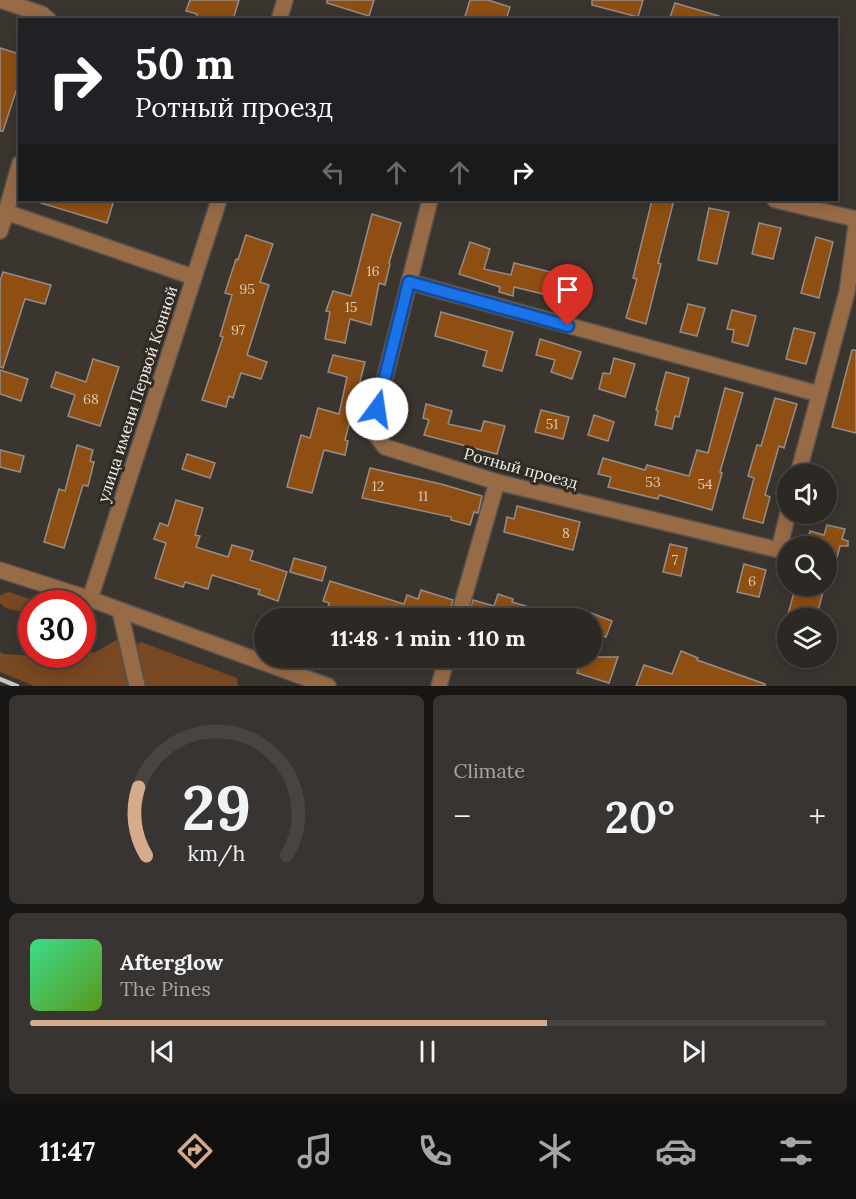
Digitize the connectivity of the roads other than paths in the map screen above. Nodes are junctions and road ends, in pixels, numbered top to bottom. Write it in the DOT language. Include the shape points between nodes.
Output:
graph roads {
  1 [pos="0,0"];
  2 [pos="285,0"];
  3 [pos="47,18"];
  4 [pos="280,18"];
  5 [pos="18,170"];
  6 [pos="219,201"];
  7 [pos="430,201"];
  8 [pos="779,201"];
  9 [pos="6,212"];
  10 [pos="856,219"];
  11 [pos="856,226"];
  12 [pos="0,231"];
  13 [pos="193,277"];
  14 [pos="409,282"];
  15 [pos="851,293"];
  16 [pos="819,394"];
  17 [pos="801,464"];
  18 [pos="497,482"];
  19 [pos="785,524"];
  20 [pos="0,570"];
  21 [pos="60,590"];
  22 [pos="93,590"];
  23 [pos="96,602"];
  24 [pos="461,608"];
  25 [pos="120,611"];
  26 [pos="444,668"];
  27 [pos="137,686"];
  28 [pos="328,686"];
  29 [pos="439,686"];
  1 -- 3 [label="street"];
  2 -- 4 [label="street"];
  5 -- 9 [label="street"];
  6 -- 13 [label="street, улица имени Первой Конной"];
  7 -- 14 [label="street, Ротный проезд"];
  8 -- 10 [label="street"];
  9 -- 12 [label="street"];
  9 -- 13 [label="street"];
  11 -- 15 [label="street"];
  13 -- 22 [label="street, улица имени Первой Конной"];
  14 -- 16 [label="street"];
  14 -- 18 [label="street, Ротный проезд" via="377,409 375,434 385,447"];
  15 -- 16 [label="street"];
  16 -- 17 [label="street"];
  18 -- 19 [label="street, Ротный проезд" via="779,550"];
  18 -- 24 [label="street"];
  20 -- 21 [label="street"];
  23 -- 25 [label="street"];
  25 -- 27 [label="street"];
  25 -- 28 [label="street"];
  26 -- 29 [label="street"];
}
